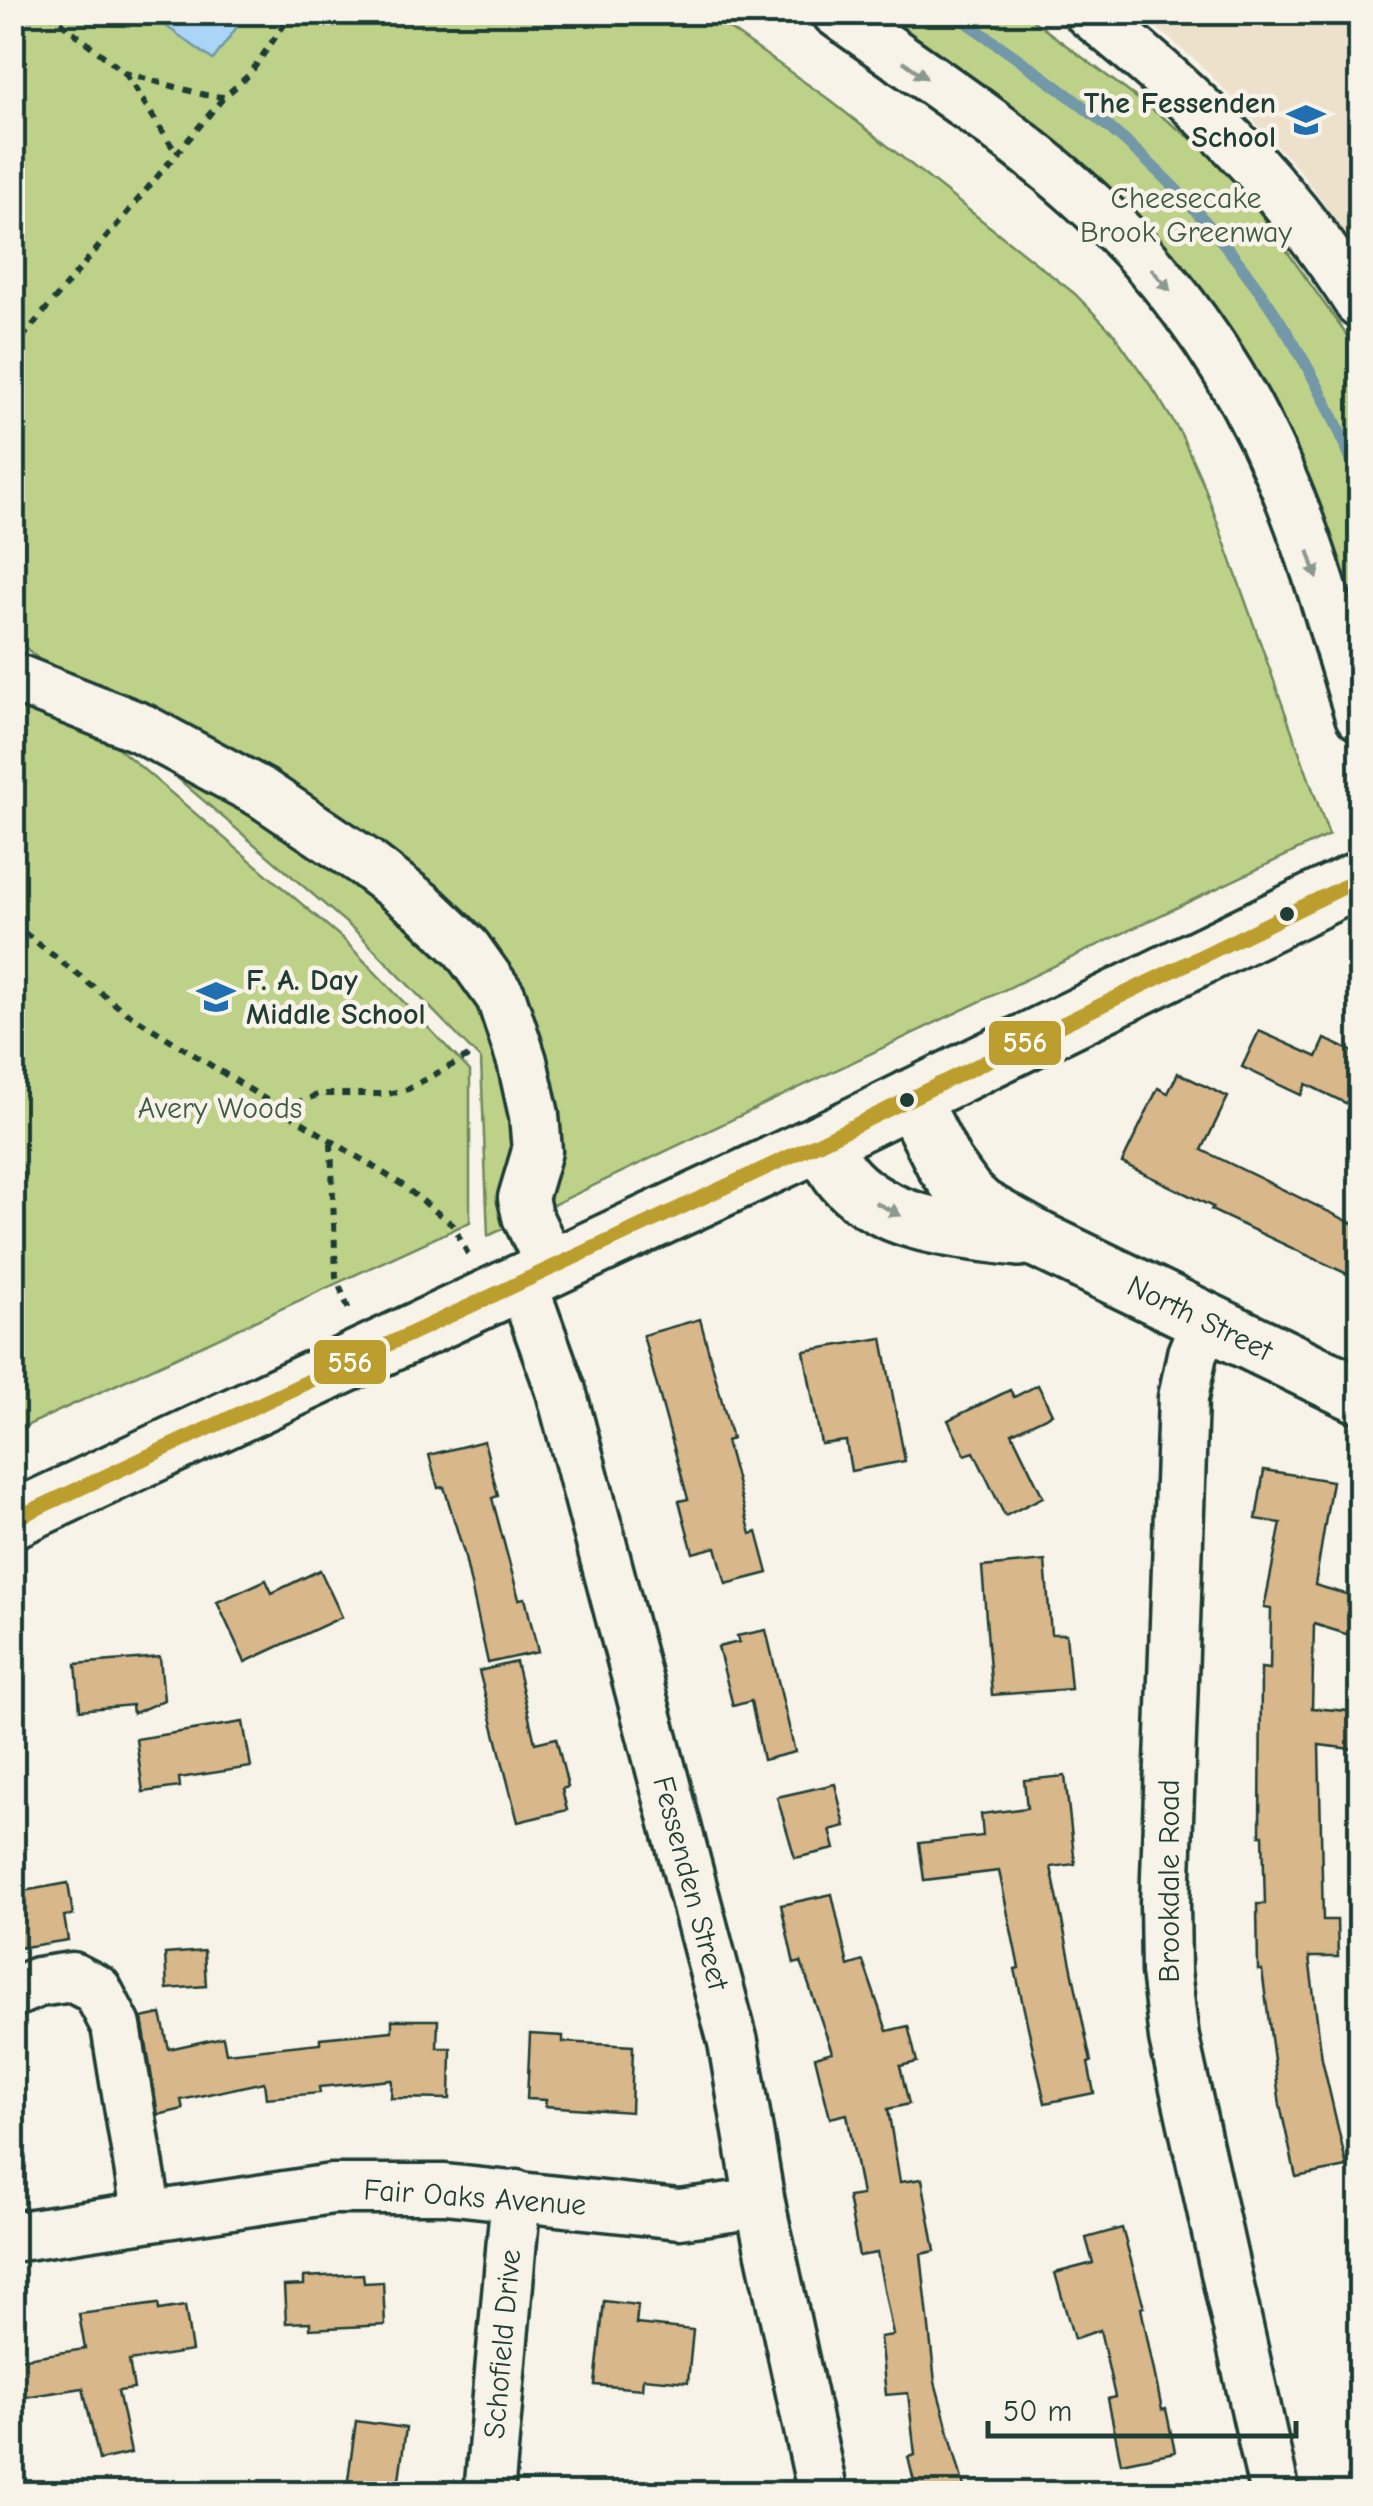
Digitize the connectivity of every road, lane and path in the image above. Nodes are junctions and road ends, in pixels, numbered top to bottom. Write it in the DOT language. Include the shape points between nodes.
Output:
graph roads {
  1 [pos="48,12"];
  2 [pos="293,12"];
  3 [pos="836,12"];
  4 [pos="1088,12"];
  5 [pos="125,73"];
  6 [pos="224,96"];
  7 [pos="177,154"];
  8 [pos="1360,304"];
  9 [pos="12,350"];
  10 [pos="12,676"];
  11 [pos="1360,716"];
  12 [pos="1360,879"];
  13 [pos="12,923"];
  14 [pos="515,1034"];
  15 [pos="911,1098"];
  16 [pos="278,1110"];
  17 [pos="331,1142"];
  18 [pos="822,1142"];
  19 [pos="1039,1240"];
  20 [pos="522,1282"];
  21 [pos="1206,1320"];
  22 [pos="366,1355"];
  23 [pos="1360,1394"];
  24 [pos="12,1520"];
  25 [pos="12,1993"];
  26 [pos="516,2196"];
  27 [pos="760,2203"];
  28 [pos="147,2216"];
  29 [pos="12,2237"];
  30 [pos="488,2494"];
  31 [pos="823,2494"];
  32 [pos="1275,2494"];
  1 -- 5 [label="path"];
  2 -- 6 [label="path" via="249,75"];
  3 -- 11 [label="street, one-way" via="1057,174 1125,238 1182,306 1233,382 1278,470"];
  4 -- 8 [label="street" via="1240,146 1306,224"];
  5 -- 6 [label="path"];
  5 -- 7 [label="path"];
  6 -- 7 [label="path"];
  7 -- 9 [label="path"];
  10 -- 14 [label="street, Fessenden Street" via="177,745 333,839 466,948 492,980"];
  12 -- 15 [label="main road"];
  13 -- 16 [label="path" via="124,1011"];
  14 -- 16 [label="path" via="408,1090 320,1094"];
  14 -- 20 [label="street, Fessenden Street" via="537,1141 523,1198"];
  15 -- 18 [label="main road"];
  15 -- 19 [label="main road, North Street" via="966,1194"];
  16 -- 17 [label="path"];
  17 -- 20 [label="path" via="401,1184"];
  17 -- 22 [label="path" via="336,1277"];
  18 -- 19 [label="main road, North Street, one-way" via="846,1181 906,1218"];
  18 -- 20 [label="main road"];
  19 -- 21 [label="main road, North Street"];
  20 -- 22 [label="main road"];
  20 -- 27 [label="street, Fessenden Street" via="561,1391 710,1952"];
  21 -- 23 [label="main road, North Street"];
  21 -- 32 [label="street, Brookdale Road" via="1183,1398 1165,1955 1174,2038"];
  22 -- 24 [label="main road"];
  25 -- 28 [label="street" via="72,1977 96,1990 116,2026"];
  26 -- 27 [label="street, Fair Oaks Avenue" via="679,2214"];
  26 -- 28 [label="street, Fair Oaks Avenue" via="332,2189"];
  26 -- 30 [label="street, Schofield Drive"];
  27 -- 31 [label="street, Fessenden Street"];
  28 -- 29 [label="street, Fair Oaks Avenue"];
}
